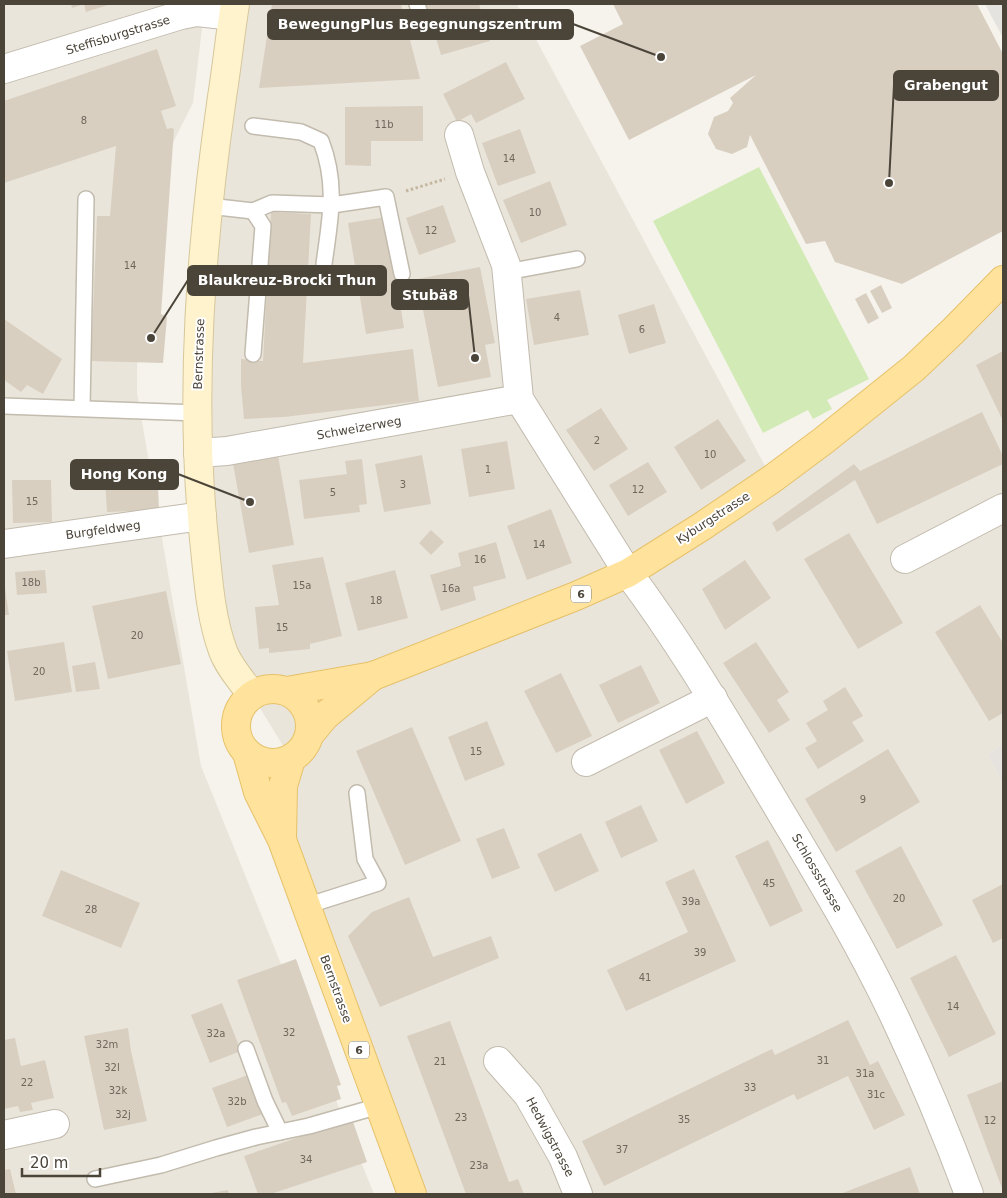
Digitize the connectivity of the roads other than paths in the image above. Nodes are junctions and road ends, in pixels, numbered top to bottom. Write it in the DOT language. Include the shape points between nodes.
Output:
graph roads {
  1 [pos="417,4"];
  2 [pos="234,10"];
  3 [pos="422,21"];
  4 [pos="4,69"];
  5 [pos="253,126"];
  6 [pos="459,135"];
  7 [pos="86,198"];
  8 [pos="332,204"];
  9 [pos="209,206"];
  10 [pos="253,211"];
  11 [pos="577,259"];
  12 [pos="324,264"];
  13 [pos="507,272"];
  14 [pos="402,274"];
  15 [pos="1003,280"];
  16 [pos="253,354"];
  17 [pos="519,399"];
  18 [pos="4,406"];
  19 [pos="82,408"];
  20 [pos="198,413"];
  21 [pos="198,453"];
  22 [pos="1003,508"];
  23 [pos="202,516"];
  24 [pos="4,544"];
  25 [pos="905,559"];
  26 [pos="628,573"];
  27 [pos="373,676"];
  28 [pos="287,691"];
  29 [pos="252,695"];
  30 [pos="712,698"];
  31 [pos="310,734"];
  32 [pos="246,753"];
  33 [pos="291,759"];
  34 [pos="586,762"];
  35 [pos="358,793"];
  36 [pos="282,840"];
  37 [pos="306,906"];
  38 [pos="246,1049"];
  39 [pos="498,1061"];
  40 [pos="379,1106"];
  41 [pos="55,1124"];
  42 [pos="280,1132"];
  43 [pos="4,1135"];
  44 [pos="95,1179"];
  45 [pos="412,1194"];
  46 [pos="578,1194"];
  47 [pos="969,1194"];
  1 -- 3 [label="lane"];
  2 -- 4 [label="street, Steffisburgstrasse" via="181,15"];
  2 -- 9 [label="main road, Bernstrasse"];
  5 -- 8 [label="lane" via="301,132 320,141 327,158"];
  6 -- 13 [label="street"];
  7 -- 19 [label="lane"];
  8 -- 10 [label="lane" via="272,203"];
  8 -- 12 [label="lane"];
  8 -- 14 [label="lane" via="386,197"];
  9 -- 10 [label="lane"];
  9 -- 20 [label="main road, Bernstrasse" via="202,290"];
  10 -- 16 [label="lane" via="263,226"];
  11 -- 13 [label="lane"];
  13 -- 17 [label="street"];
  15 -- 26 [label="main road, Kyburgstrasse / 6" via="914,368 823,441 772,479"];
  17 -- 21 [label="street, Schweizerweg" via="227,451"];
  17 -- 26 [label="street"];
  18 -- 19 [label="lane"];
  19 -- 20 [label="lane"];
  20 -- 21 [label="main road, Bernstrasse"];
  21 -- 23 [label="main road, Bernstrasse"];
  22 -- 25 [label="street"];
  23 -- 24 [label="street, Burgfeldweg"];
  23 -- 29 [label="main road, Bernstrasse" via="220,640 226,657"];
  26 -- 27 [label="main road, Kyburgstrasse / 6"];
  26 -- 30 [label="street, Schlossstrasse"];
  27 -- 28 [label="main road, Kyburgstrasse / 6"];
  27 -- 31 [label="main road, Kyburgstrasse / 6" via="325,716"];
  28 -- 29 [label="main road" via="269,688"];
  28 -- 31 [label="main road" via="304,704 311,723"];
  29 -- 32 [label="main road" via="244,702 235,723 236,734"];
  30 -- 34 [label="street"];
  30 -- 47 [label="street, Schlossstrasse" via="822,880 896,1018"];
  31 -- 33 [label="main road" via="304,749"];
  32 -- 33 [label="main road" via="254,759 273,764"];
  32 -- 36 [label="main road, Bernstrasse / 6" via="258,792"];
  33 -- 36 [label="main road, Bernstrasse / 6" via="283,786"];
  35 -- 37 [label="lane" via="364,859 378,883"];
  36 -- 37 [label="main road, Bernstrasse / 6"];
  37 -- 40 [label="main road, Bernstrasse / 6"];
  38 -- 42 [label="lane"];
  39 -- 46 [label="street, Hedwigstrasse" via="528,1095 563,1157"];
  40 -- 42 [label="lane"];
  40 -- 45 [label="main road, Bernstrasse / 6"];
  41 -- 43 [label="street"];
  42 -- 44 [label="lane" via="161,1165"];
}
